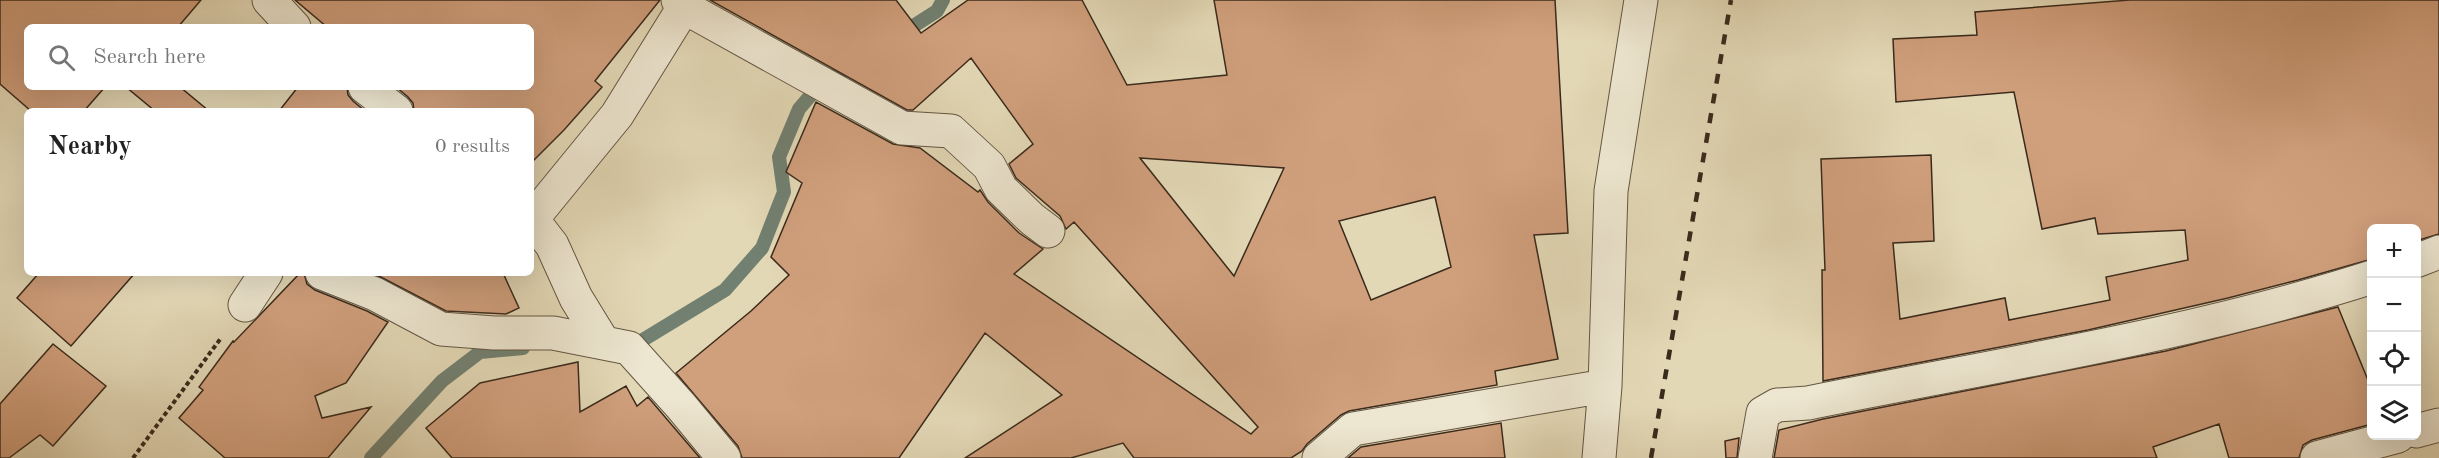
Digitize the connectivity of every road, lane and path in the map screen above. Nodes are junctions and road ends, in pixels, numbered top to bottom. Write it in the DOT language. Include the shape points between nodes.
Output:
graph roads {
  1 [pos="269,0"];
  2 [pos="1641,0"];
  3 [pos="681,4"];
  4 [pos="291,24"];
  5 [pos="369,90"];
  6 [pos="392,108"];
  7 [pos="534,216"];
  8 [pos="534,221"];
  9 [pos="1048,231"];
  10 [pos="2439,252"];
  11 [pos="2421,259"];
  12 [pos="264,276"];
  13 [pos="330,276"];
  14 [pos="2369,278"];
  15 [pos="245,305"];
  16 [pos="603,342"];
  17 [pos="1605,386"];
  18 [pos="2439,425"];
  19 [pos="2421,430"];
  20 [pos="2380,440"];
  21 [pos="133,458"];
  22 [pos="724,458"];
  23 [pos="1318,458"];
  24 [pos="1599,458"];
  25 [pos="1755,458"];
  26 [pos="2317,458"];
  1 -- 4 [label="street"];
  2 -- 17 [label="street" via="1611,191"];
  3 -- 7 [label="street" via="617,115"];
  3 -- 9 [label="street" via="902,128 951,131 989,166 1001,189"];
  5 -- 6 [label="street"];
  8 -- 16 [label="street" via="552,245 576,298"];
  10 -- 11 [label="street"];
  12 -- 15 [label="street"];
  13 -- 16 [label="street" via="375,294 441,329 553,333"];
  14 -- 25 [label="street" via="2294,301 2106,345 1808,403 1777,405 1763,413"];
  15 -- 21 [label="path"];
  16 -- 22 [label="street" via="629,348"];
  17 -- 23 [label="street" via="1353,429"];
  17 -- 24 [label="street"];
  18 -- 19 [label="street"];
  20 -- 26 [label="street"];
}
